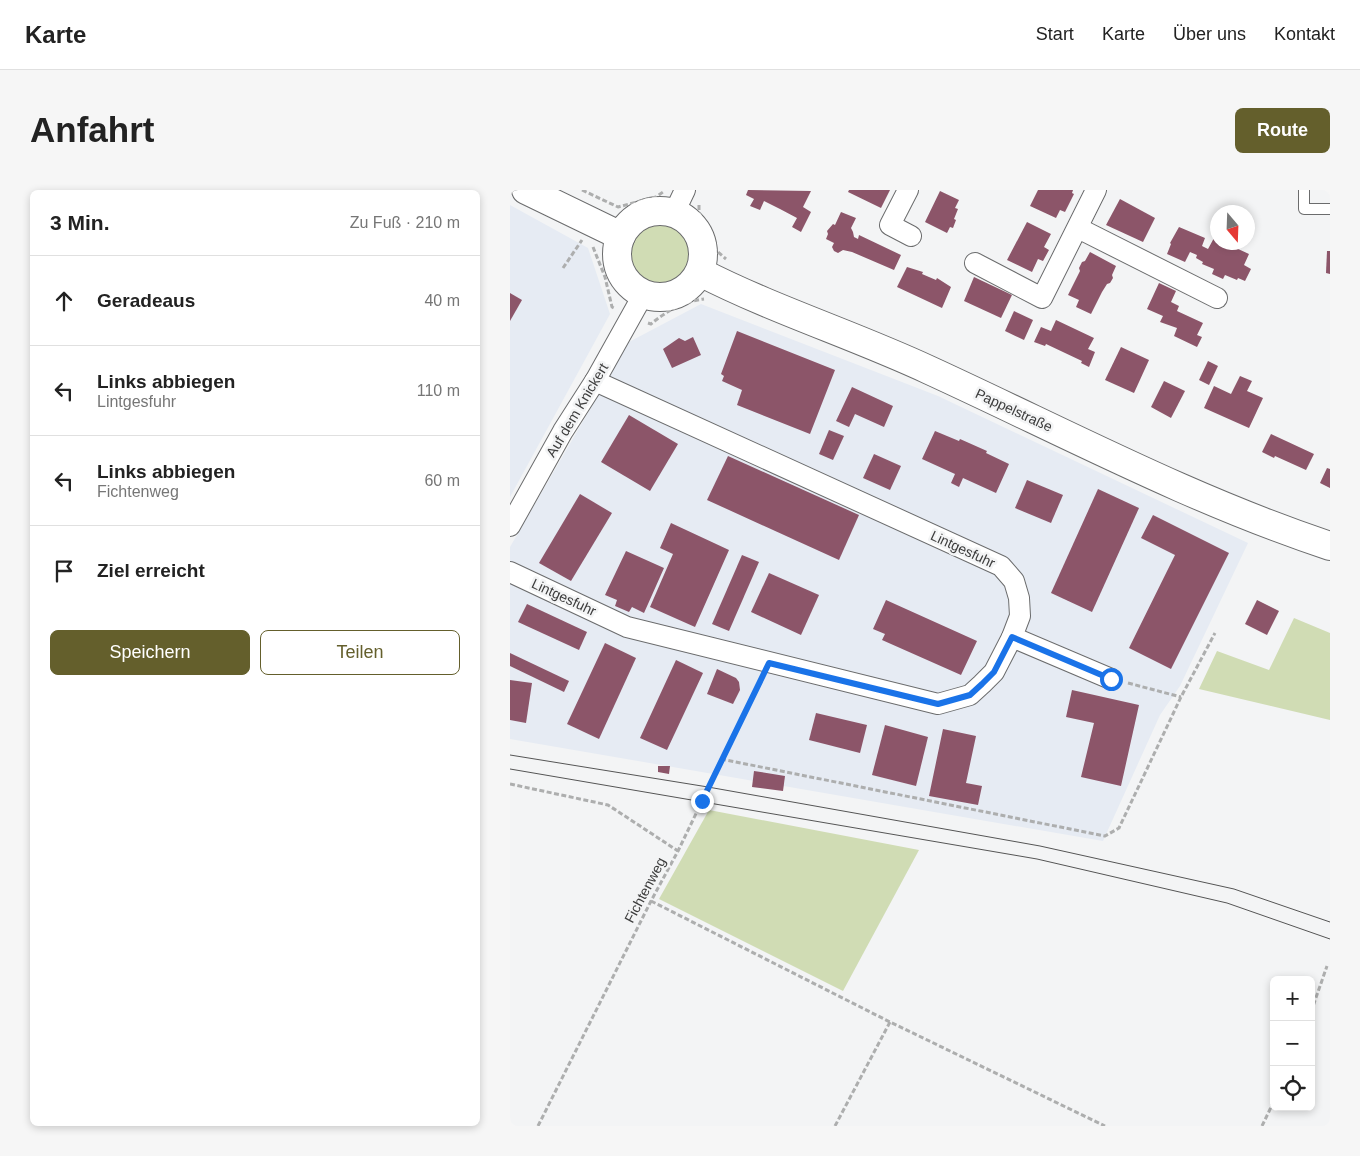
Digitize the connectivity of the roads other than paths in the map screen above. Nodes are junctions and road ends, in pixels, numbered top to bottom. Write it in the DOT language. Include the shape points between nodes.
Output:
graph roads {
  1 [pos="526,190"];
  2 [pos="908,190"];
  3 [pos="1096,190"];
  4 [pos="1304,190"];
  5 [pos="675,198"];
  6 [pos="1330,209"];
  7 [pos="1078,228"];
  8 [pos="621,236"];
  9 [pos="911,236"];
  10 [pos="975,264"];
  11 [pos="700,272"];
  12 [pos="643,294"];
  13 [pos="1217,298"];
  14 [pos="595,381"];
  15 [pos="510,526"];
  16 [pos="1330,546"];
  17 [pos="510,572"];
  18 [pos="1012,637"];
  19 [pos="1111,679"];
  1 -- 8 [label="main road"];
  2 -- 9 [label="street" via="890,226"];
  3 -- 7 [label="street"];
  4 -- 6 [label="lane" via="1304,209"];
  5 -- 8 [label="main road" via="658,211 642,214"];
  5 -- 11 [label="main road" via="700,237 704,254"];
  7 -- 10 [label="street" via="1042,298"];
  7 -- 13 [label="street"];
  8 -- 12 [label="main road" via="617,249 620,271 629,285"];
  11 -- 12 [label="main road" via="688,288 672,296 658,298"];
  11 -- 16 [label="main road, Pappelstraße" via="927,369 1176,487"];
  12 -- 14 [label="street, Auf dem Knickert"];
  14 -- 15 [label="street, Auf dem Knickert"];
  14 -- 18 [label="street, Lintgesfuhr" via="1001,566 1014,582 1018,598 1020,616"];
  17 -- 18 [label="street, Lintgesfuhr" via="627,627 938,704 970,695 994,672"];
  18 -- 19 [label="street"];
}
